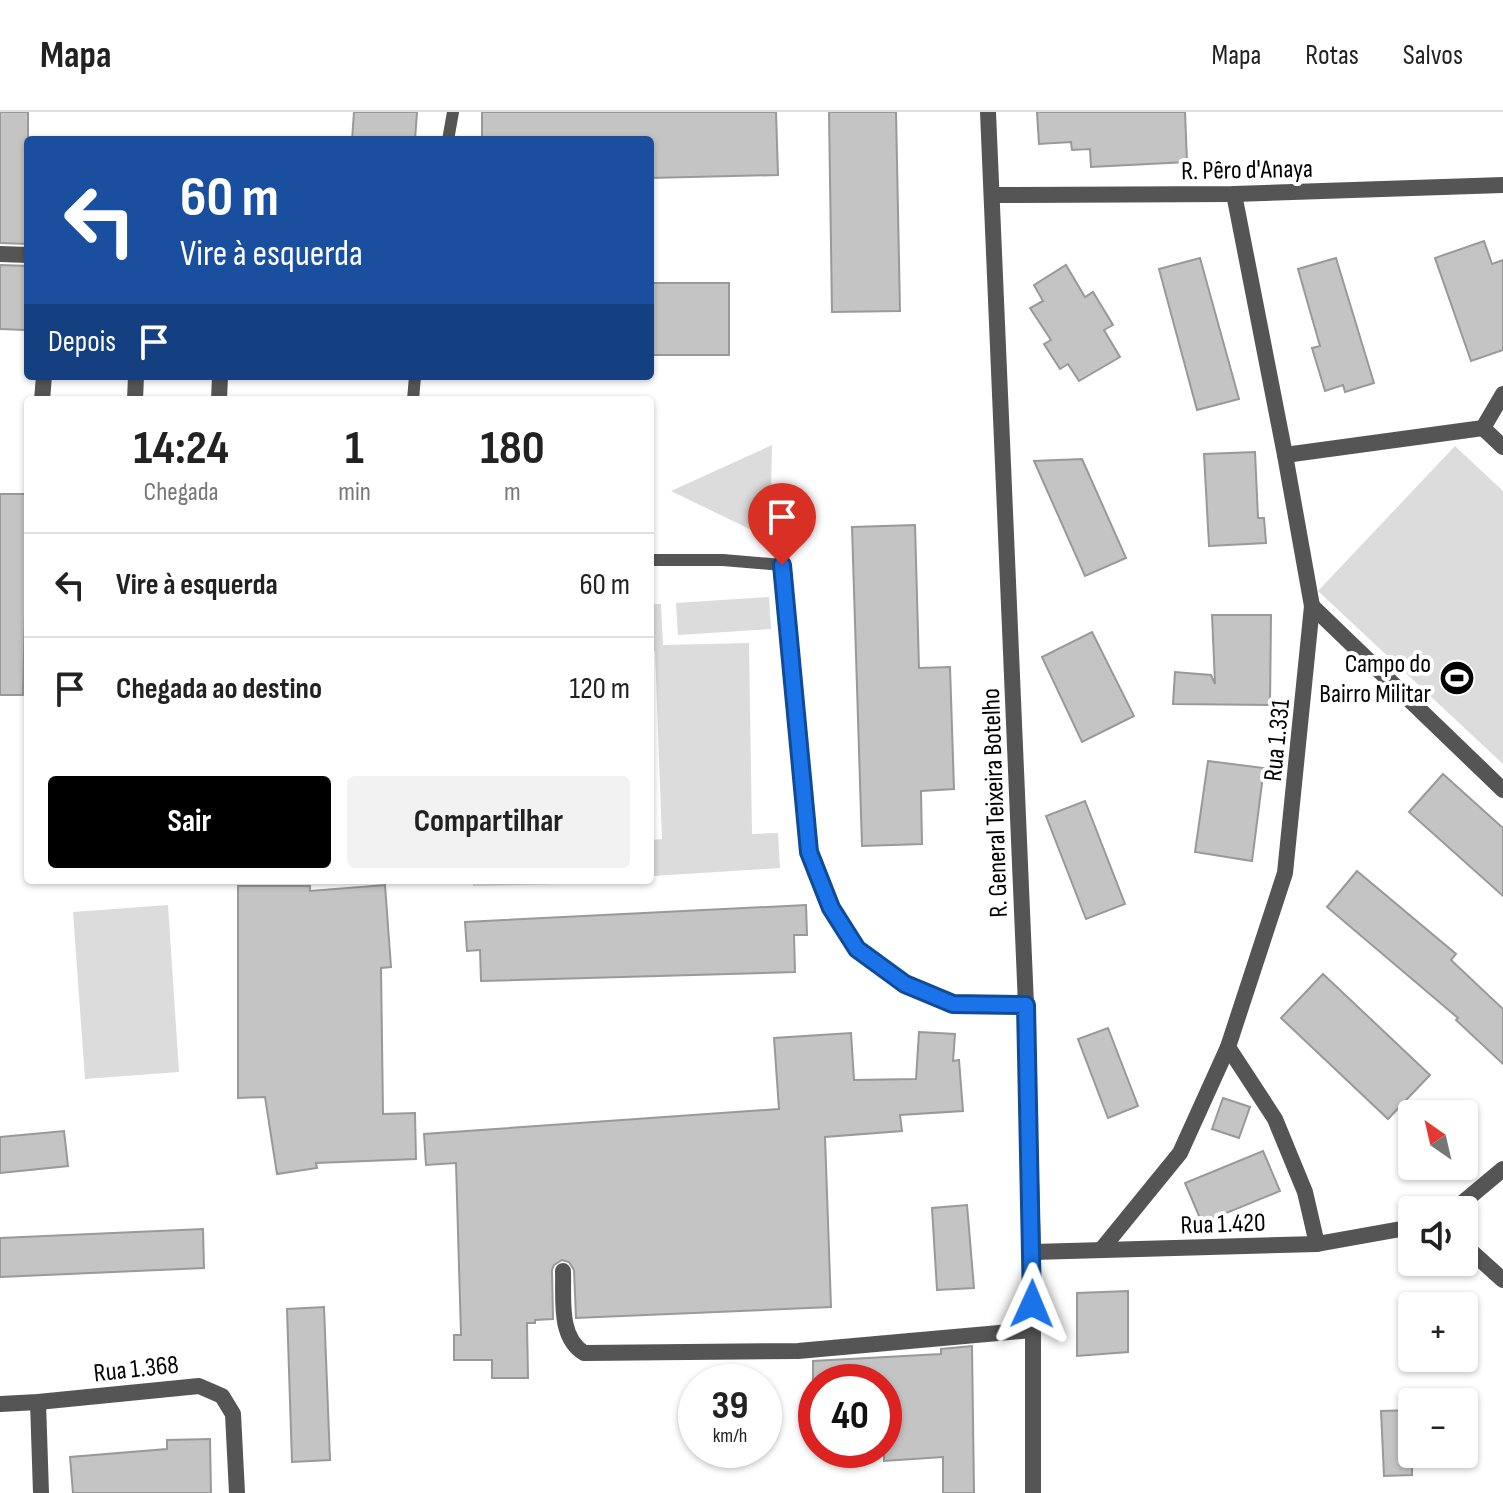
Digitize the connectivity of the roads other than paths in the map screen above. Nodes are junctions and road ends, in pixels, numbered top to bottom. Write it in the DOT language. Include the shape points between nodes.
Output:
graph roads {
  1 [pos="453,112"];
  2 [pos="988,112"];
  3 [pos="449,136"];
  4 [pos="1503,185"];
  5 [pos="1234,194"];
  6 [pos="993,195"];
  7 [pos="0,254"];
  8 [pos="24,255"];
  9 [pos="1503,394"];
  10 [pos="1483,428"];
  11 [pos="1503,447"];
  12 [pos="1285,455"];
  13 [pos="654,560"];
  14 [pos="1312,606"];
  15 [pos="1503,790"];
  16 [pos="1026,1005"];
  17 [pos="1228,1047"];
  18 [pos="1503,1169"];
  19 [pos="1471,1196"];
  20 [pos="1398,1230"];
  21 [pos="1317,1244"];
  22 [pos="1101,1250"];
  23 [pos="1033,1252"];
  24 [pos="1478,1258"];
  25 [pos="563,1271"];
  26 [pos="1503,1280"];
  27 [pos="1032,1330"];
  28 [pos="38,1402"];
  29 [pos="0,1404"];
  30 [pos="41,1493"];
  31 [pos="237,1493"];
  32 [pos="1033,1493"];
  1 -- 3 [label="lane"];
  2 -- 6 [label="street, R. General Teixeira Botelho"];
  4 -- 5 [label="street, R. Pêro d'Anaya"];
  5 -- 6 [label="street, R. Pêro d'Anaya"];
  5 -- 12 [label="street, Rua 1.331"];
  6 -- 16 [label="street, R. General Teixeira Botelho"];
  7 -- 8 [label="street"];
  9 -- 10 [label="street"];
  10 -- 11 [label="street"];
  10 -- 12 [label="street"];
  12 -- 14 [label="street, Rua 1.331"];
  13 -- 16 [label="lane" via="782,565 809,852 831,908 857,949 905,984 953,1004"];
  14 -- 15 [label="street"];
  14 -- 17 [label="street, Rua 1.331" via="1285,873"];
  16 -- 23 [label="street, R. General Teixeira Botelho"];
  17 -- 21 [label="street" via="1275,1119 1305,1192"];
  17 -- 22 [label="street, Rua 1.331" via="1180,1153"];
  18 -- 19 [label="street"];
  20 -- 21 [label="street, Rua 1.420"];
  21 -- 22 [label="street, Rua 1.420"];
  22 -- 23 [label="street, Rua 1.420"];
  23 -- 27 [label="street, R. General Teixeira Botelho"];
  24 -- 26 [label="street"];
  25 -- 27 [label="street" via="566,1329 574,1347 584,1353 798,1351"];
  27 -- 32 [label="street, R. General Teixeira Botelho"];
  28 -- 29 [label="street, Rua 1.368"];
  28 -- 30 [label="street"];
  28 -- 31 [label="street, Rua 1.368" via="199,1386 222,1396 233,1414"];
}
